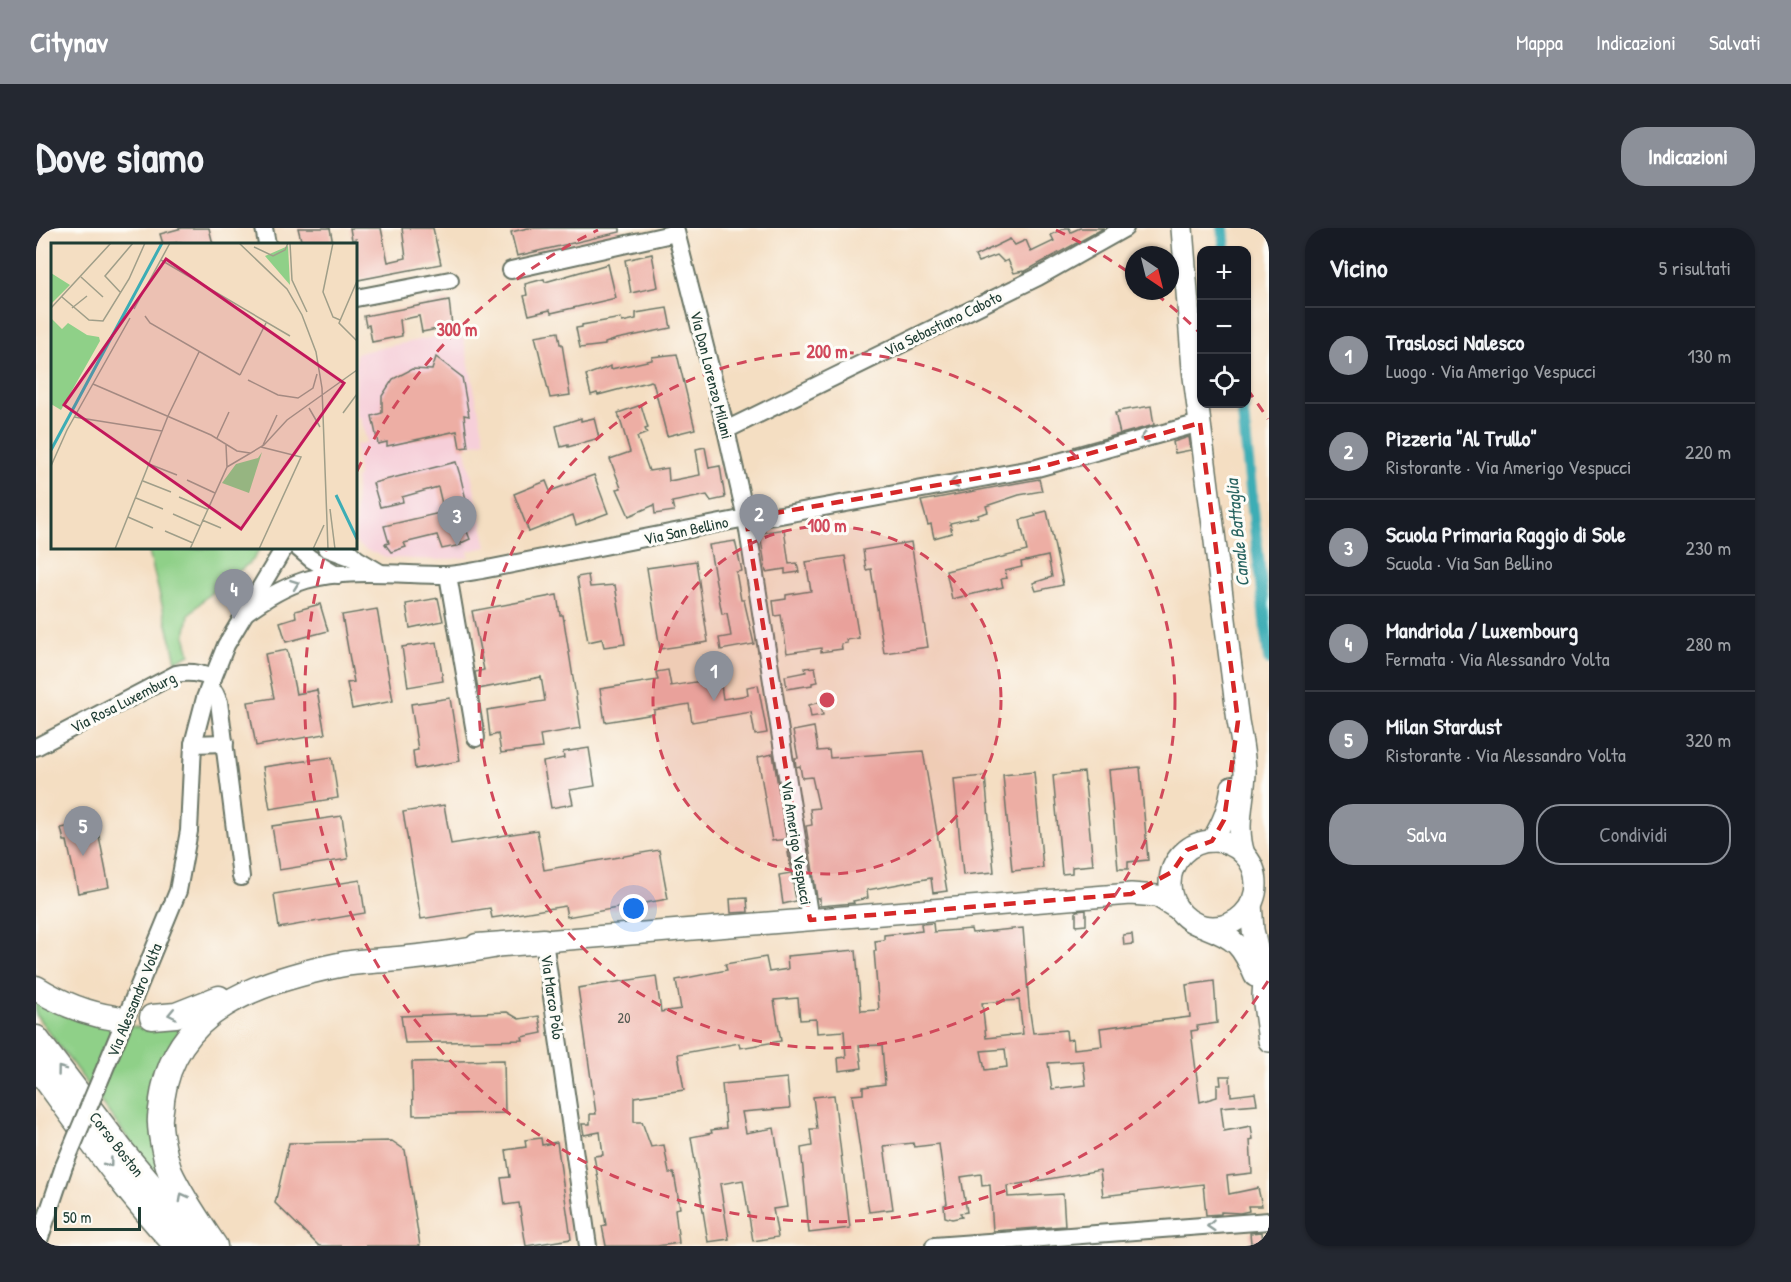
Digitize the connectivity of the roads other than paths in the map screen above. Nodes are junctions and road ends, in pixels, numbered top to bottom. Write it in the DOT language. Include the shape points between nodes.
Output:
graph roads {
  1 [pos="264,228"];
  2 [pos="1125,228"];
  3 [pos="1182,228"];
  4 [pos="676,230"];
  5 [pos="267,243"];
  6 [pos="511,270"];
  7 [pos="450,280"];
  8 [pos="357,298"];
  9 [pos="1200,423"];
  10 [pos="726,430"];
  11 [pos="746,518"];
  12 [pos="283,549"];
  13 [pos="299,549"];
  14 [pos="331,549"];
  15 [pos="351,553"];
  16 [pos="379,572"];
  17 [pos="338,575"];
  18 [pos="448,575"];
  19 [pos="245,613"];
  20 [pos="211,683"];
  21 [pos="1238,721"];
  22 [pos="476,738"];
  23 [pos="225,743"];
  24 [pos="193,744"];
  25 [pos="36,747"];
  26 [pos="1212,841"];
  27 [pos="1244,854"];
  28 [pos="1172,872"];
  29 [pos="241,877"];
  30 [pos="1131,894"];
  31 [pos="1251,904"];
  32 [pos="1178,909"];
  33 [pos="810,920"];
  34 [pos="1202,926"];
  35 [pos="544,941"];
  36 [pos="493,946"];
  37 [pos="36,988"];
  38 [pos="1263,996"];
  39 [pos="153,1017"];
  40 [pos="115,1018"];
  41 [pos="36,1038"];
  42 [pos="1269,1041"];
  43 [pos="36,1066"];
  44 [pos="1269,1221"];
  45 [pos="37,1246"];
  46 [pos="177,1246"];
  47 [pos="204,1246"];
  48 [pos="215,1246"];
  49 [pos="588,1246"];
  50 [pos="934,1246"];
  1 -- 5 [label="street"];
  2 -- 10 [label="street, Via Sebastiano Caboto" via="1038,277"];
  3 -- 9 [label="main road"];
  4 -- 6 [label="street, Via Don Lorenzo Milani"];
  4 -- 10 [label="street, Via Don Lorenzo Milani"];
  7 -- 8 [label="street"];
  9 -- 11 [label="street, Via San Bellino, one-way" via="1037,468"];
  9 -- 21 [label="main road"];
  10 -- 11 [label="street, Via Don Lorenzo Milani"];
  11 -- 18 [label="street, Via San Bellino"];
  11 -- 33 [label="street, Via Amerigo Vespucci"];
  12 -- 19 [label="street"];
  13 -- 17 [label="street"];
  14 -- 15 [label="street, Via San Bellino"];
  15 -- 16 [label="street, Via San Bellino"];
  16 -- 17 [label="street, Via San Bellino"];
  16 -- 18 [label="street, Via San Bellino"];
  19 -- 17 [label="street, Via San Bellino, one-way" via="287,587"];
  18 -- 22 [label="street"];
  19 -- 20 [label="street, Via Alessandro Volta" via="226,645"];
  20 -- 23 [label="street" via="219,702"];
  20 -- 24 [label="street, Via Alessandro Volta"];
  20 -- 25 [label="street, Via Rosa Luxemburg" via="204,674 176,674"];
  21 -- 26 [label="main road" via="1229,805"];
  21 -- 27 [label="main road" via="1245,772 1239,839"];
  23 -- 24 [label="street"];
  23 -- 29 [label="street"];
  24 -- 45 [label="street, Via Alessandro Volta, bridge" via="189,831 178,891 64,1166"];
  26 -- 27 [label="main road" via="1234,846"];
  26 -- 28 [label="main road" via="1187,850"];
  27 -- 31 [label="main road" via="1256,878"];
  28 -- 30 [label="main road, Via Amerigo Vespucci" via="1156,884"];
  28 -- 32 [label="main road" via="1171,891"];
  30 -- 32 [label="main road, Via Amerigo Vespucci" via="1157,896"];
  30 -- 33 [label="main road, Via Amerigo Vespucci"];
  31 -- 34 [label="main road" via="1230,924"];
  31 -- 38 [label="main road" via="1264,980"];
  32 -- 34 [label="main road" via="1188,920"];
  33 -- 35 [label="main road, Via Marco Polo"];
  34 -- 38 [label="main road" via="1235,941"];
  35 -- 36 [label="highway"];
  35 -- 49 [label="street, Via Marco Polo"];
  36 -- 39 [label="highway, one-way" via="447,946 343,956 295,966 176,1015"];
  48 -- 36 [label="highway, one-way" via="169,1170 159,1123 172,1060 199,1023 218,1008 263,986 300,974 342,964 450,955"];
  37 -- 40 [label="highway" via="53,999"];
  38 -- 42 [label="main road"];
  47 -- 41 [label="highway, Corso Boston, one-way" via="122,1151"];
  43 -- 46 [label="highway, Corso Boston, one-way" via="111,1167"];
  44 -- 50 [label="street, one-way"];
}
